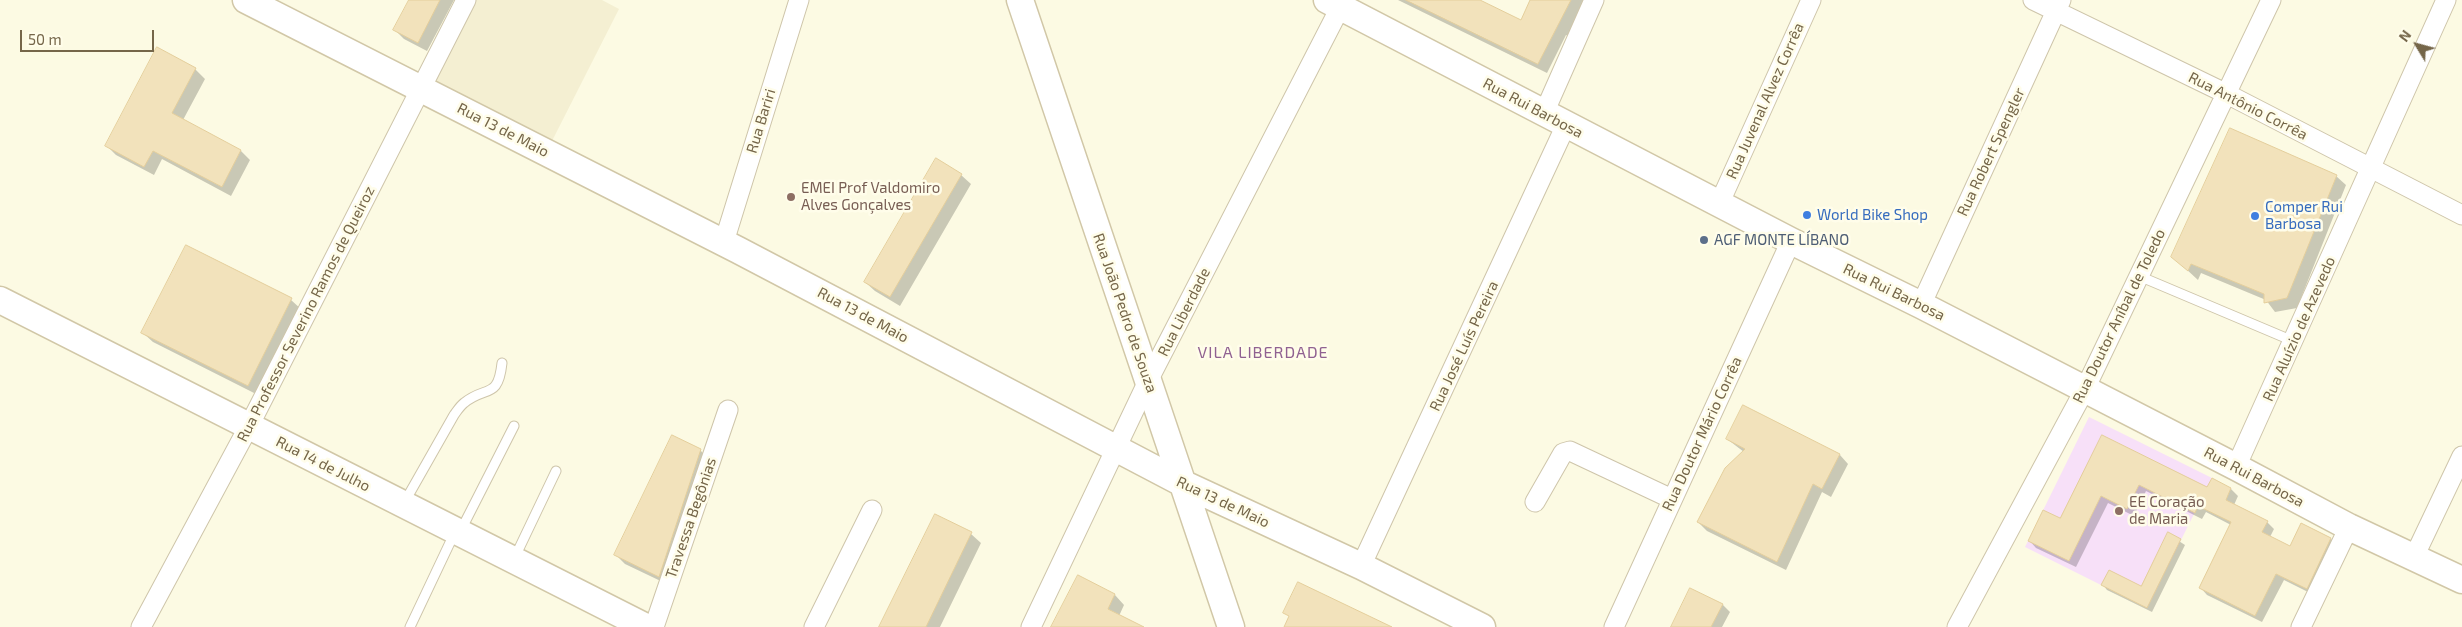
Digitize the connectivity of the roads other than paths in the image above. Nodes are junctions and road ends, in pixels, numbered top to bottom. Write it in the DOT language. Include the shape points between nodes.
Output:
graph roads {
  1 [pos="246,0"];
  2 [pos="466,0"];
  3 [pos="799,0"];
  4 [pos="1020,0"];
  5 [pos="1594,0"];
  6 [pos="1811,0"];
  7 [pos="2034,0"];
  8 [pos="2271,0"];
  9 [pos="2446,0"];
  10 [pos="1337,2"];
  11 [pos="2058,6"];
  12 [pos="421,89"];
  13 [pos="2227,94"];
  14 [pos="1555,119"];
  15 [pos="2371,170"];
  16 [pos="1720,202"];
  17 [pos="2462,215"];
  18 [pos="1790,241"];
  19 [pos="724,242"];
  20 [pos="2139,276"];
  21 [pos="0,300"];
  22 [pos="1921,305"];
  23 [pos="2293,341"];
  24 [pos="502,363"];
  25 [pos="1148,381"];
  26 [pos="2085,389"];
  27 [pos="728,410"];
  28 [pos="249,426"];
  29 [pos="514,426"];
  30 [pos="1116,447"];
  31 [pos="2462,456"];
  32 [pos="2236,466"];
  33 [pos="556,471"];
  34 [pos="1182,484"];
  35 [pos="1672,499"];
  36 [pos="1535,502"];
  37 [pos="403,504"];
  38 [pos="872,510"];
  39 [pos="2349,527"];
  40 [pos="458,532"];
  41 [pos="2414,557"];
  42 [pos="514,560"];
  43 [pos="1361,566"];
  44 [pos="2462,580"];
  45 [pos="142,627"];
  46 [pos="410,627"];
  47 [pos="646,627"];
  48 [pos="654,627"];
  49 [pos="814,627"];
  50 [pos="1031,627"];
  51 [pos="1231,627"];
  52 [pos="1482,627"];
  53 [pos="1614,627"];
  54 [pos="1957,627"];
  55 [pos="2301,627"];
  1 -- 12 [label="street, Rua 13 de Maio"];
  2 -- 12 [label="street, Rua Professor Severino Ramos de Queiroz"];
  3 -- 19 [label="street, Rua Bariri"];
  4 -- 25 [label="street, Rua João Pedro de Souza"];
  5 -- 14 [label="street, Rua José Luís Pereira"];
  6 -- 16 [label="street, Rua Juvenal Alvez Corrêa"];
  7 -- 11 [label="street, Rua Antônio Corrêa"];
  8 -- 13 [label="street, Rua Doutor Aníbal de Toledo"];
  9 -- 15 [label="street, Rua Aluízio de Azevedo"];
  10 -- 14 [label="street, Rua Rui Barbosa"];
  10 -- 25 [label="street, Rua Liberdade"];
  11 -- 13 [label="street, Rua Antônio Corrêa"];
  11 -- 22 [label="street, Rua Robert Spengler"];
  12 -- 19 [label="street, Rua 13 de Maio"];
  12 -- 28 [label="street, Rua Professor Severino Ramos de Queiroz"];
  13 -- 15 [label="street, Rua Antônio Corrêa"];
  13 -- 20 [label="street, Rua Doutor Aníbal de Toledo"];
  14 -- 16 [label="street, Rua Rui Barbosa"];
  14 -- 43 [label="street, Rua José Luís Pereira"];
  15 -- 17 [label="street, Rua Antônio Corrêa"];
  15 -- 23 [label="street, Rua Aluízio de Azevedo"];
  16 -- 18 [label="street, Rua Rui Barbosa"];
  18 -- 22 [label="street, Rua Rui Barbosa"];
  18 -- 35 [label="street, Rua Doutor Mário Corrêa"];
  19 -- 30 [label="street, Rua 13 de Maio"];
  20 -- 23 [label="lane"];
  20 -- 26 [label="street, Rua Doutor Aníbal de Toledo"];
  21 -- 28 [label="street, Rua 14 de Julho"];
  22 -- 26 [label="street, Rua Rui Barbosa"];
  23 -- 32 [label="street, Rua Aluízio de Azevedo"];
  24 -- 37 [label="lane" via="500,380 492,390 464,402 454,415"];
  25 -- 30 [label="street, Rua Liberdade"];
  25 -- 34 [label="street, Rua João Pedro de Souza"];
  26 -- 32 [label="street, Rua Rui Barbosa"];
  26 -- 54 [label="street, Rua Doutor Aníbal de Toledo"];
  27 -- 48 [label="street, Travessa Begônias"];
  28 -- 37 [label="street, Rua 14 de Julho"];
  28 -- 45 [label="street, Rua Professor Severino Ramos de Queiroz"];
  29 -- 40 [label="lane"];
  30 -- 34 [label="street, Rua 13 de Maio"];
  30 -- 50 [label="street, Rua Liberdade"];
  31 -- 41 [label="street"];
  32 -- 39 [label="street, Rua Rui Barbosa"];
  33 -- 42 [label="lane"];
  34 -- 43 [label="street, Rua 13 de Maio"];
  34 -- 51 [label="street, Rua João Pedro de Souza"];
  35 -- 36 [label="street" via="1570,451 1563,453"];
  35 -- 53 [label="street, Rua Doutor Mário Corrêa"];
  37 -- 40 [label="street, Rua 14 de Julho"];
  38 -- 49 [label="street"];
  39 -- 41 [label="street, Rua Rui Barbosa"];
  39 -- 55 [label="street"];
  40 -- 42 [label="street, Rua 14 de Julho"];
  40 -- 46 [label="lane"];
  41 -- 44 [label="street, Rua Rui Barbosa"];
  42 -- 47 [label="street, Rua 14 de Julho"];
  43 -- 52 [label="street, Rua 13 de Maio"];
}
